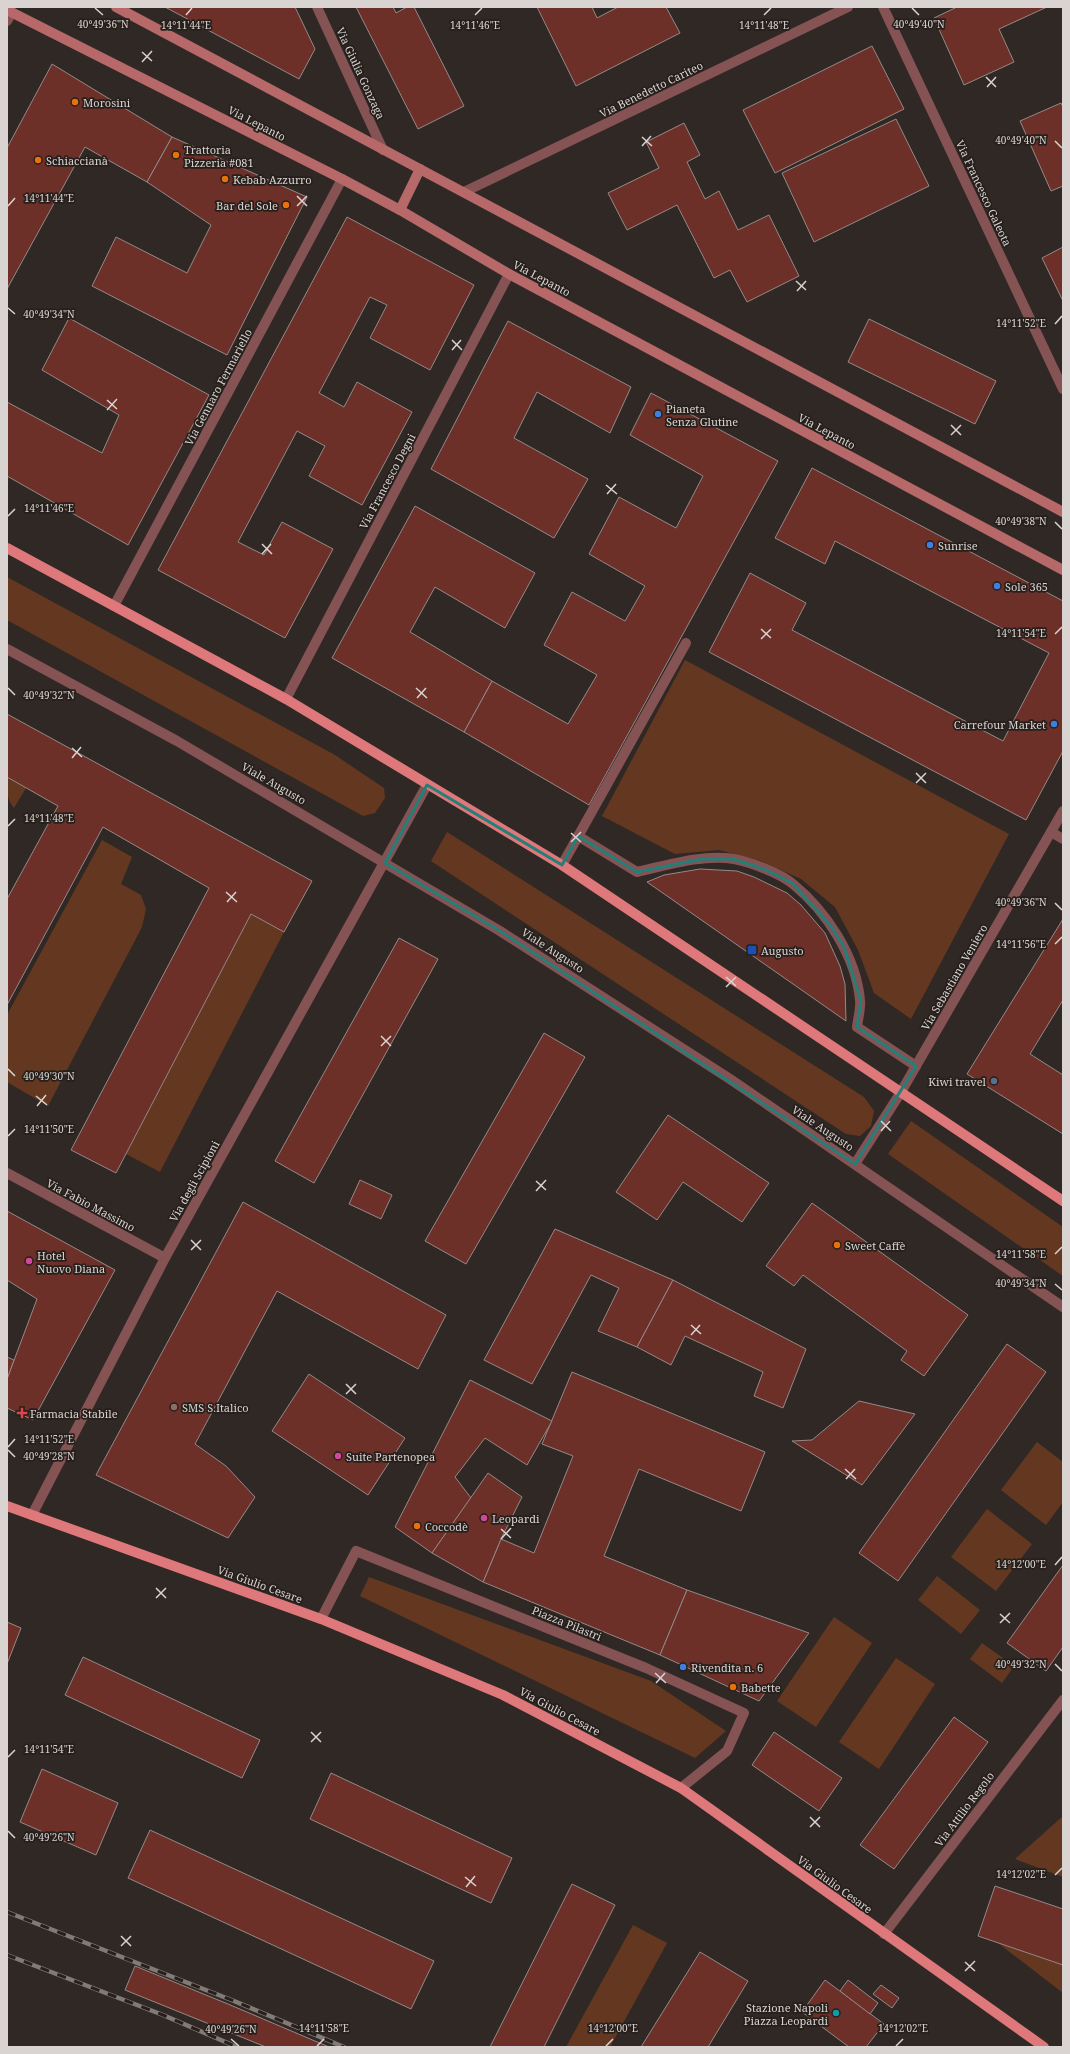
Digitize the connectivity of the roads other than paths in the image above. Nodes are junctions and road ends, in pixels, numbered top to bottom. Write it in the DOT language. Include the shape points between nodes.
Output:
graph roads {
  1 [pos="116,7"];
  2 [pos="317,7"];
  3 [pos="848,7"];
  4 [pos="882,7"];
  5 [pos="9,14"];
  6 [pos="383,150"];
  7 [pos="420,169"];
  8 [pos="342,179"];
  9 [pos="464,192"];
  10 [pos="400,210"];
  11 [pos="509,274"];
  12 [pos="1063,390"];
  13 [pos="1063,512"];
  14 [pos="7,548"];
  15 [pos="1063,570"];
  16 [pos="114,606"];
  17 [pos="686,643"];
  18 [pos="7,648"];
  19 [pos="286,699"];
  20 [pos="427,785"];
  21 [pos="1063,811"];
  22 [pos="1051,832"];
  23 [pos="578,836"];
  24 [pos="1063,840"];
  25 [pos="385,863"];
  26 [pos="562,865"];
  27 [pos="916,1066"];
  28 [pos="901,1092"];
  29 [pos="855,1164"];
  30 [pos="7,1173"];
  31 [pos="1063,1201"];
  32 [pos="164,1258"];
  33 [pos="1063,1307"];
  34 [pos="7,1506"];
  35 [pos="32,1515"];
  36 [pos="321,1619"];
  37 [pos="1063,1700"];
  38 [pos="681,1788"];
  39 [pos="884,1934"];
  40 [pos="1044,2047"];
  1 -- 6 [label="street"];
  2 -- 6 [label="street, Via Giulia Gonzaga"];
  3 -- 9 [label="street, Via Benedetto Cariteo"];
  4 -- 12 [label="street, Via Francesco Galeota"];
  5 -- 8 [label="street, Via Lepanto"];
  6 -- 7 [label="street"];
  7 -- 9 [label="street"];
  7 -- 10 [label="street"];
  8 -- 10 [label="street, Via Lepanto"];
  8 -- 16 [label="street, Via Gennaro Fermariello"];
  9 -- 13 [label="street"];
  10 -- 11 [label="street, Via Lepanto"];
  11 -- 15 [label="street, Via Lepanto"];
  11 -- 19 [label="street, Via Francesco Degni"];
  14 -- 16 [label="main road"];
  16 -- 19 [label="main road"];
  17 -- 23 [label="street"];
  18 -- 25 [label="street, Viale Augusto" via="177,741"];
  19 -- 20 [label="main road"];
  20 -- 25 [label="street, Via degli Scipioni"];
  20 -- 26 [label="main road"];
  21 -- 22 [label="street, Via Sebastiano Veniero"];
  22 -- 24 [label="street"];
  22 -- 27 [label="street, Via Sebastiano Veniero"];
  23 -- 26 [label="street"];
  23 -- 27 [label="street" via="637,872 702,860 733,859 764,869 792,883 830,925 844,947 861,1000 857,1027"];
  25 -- 29 [label="street, Viale Augusto" via="507,935 730,1079"];
  25 -- 32 [label="street, Via degli Scipioni"];
  26 -- 28 [label="main road"];
  27 -- 28 [label="street, Via Sebastiano Veniero"];
  28 -- 29 [label="street, Via Sebastiano Veniero"];
  28 -- 31 [label="main road"];
  29 -- 33 [label="street, Viale Augusto"];
  30 -- 32 [label="street, Via Fabio Massimo"];
  32 -- 35 [label="street, Via degli Scipioni"];
  34 -- 35 [label="main road, Via Giulio Cesare"];
  35 -- 36 [label="main road, Via Giulio Cesare"];
  36 -- 38 [label="main road, Via Giulio Cesare" via="503,1695"];
  36 -- 38 [label="street, Piazza Pilastri" via="356,1551 646,1668 744,1713 727,1751"];
  37 -- 39 [label="street, Via Attilio Regolo"];
  38 -- 39 [label="main road, Via Giulio Cesare"];
  39 -- 40 [label="main road, Via Giulio Cesare"];
}
